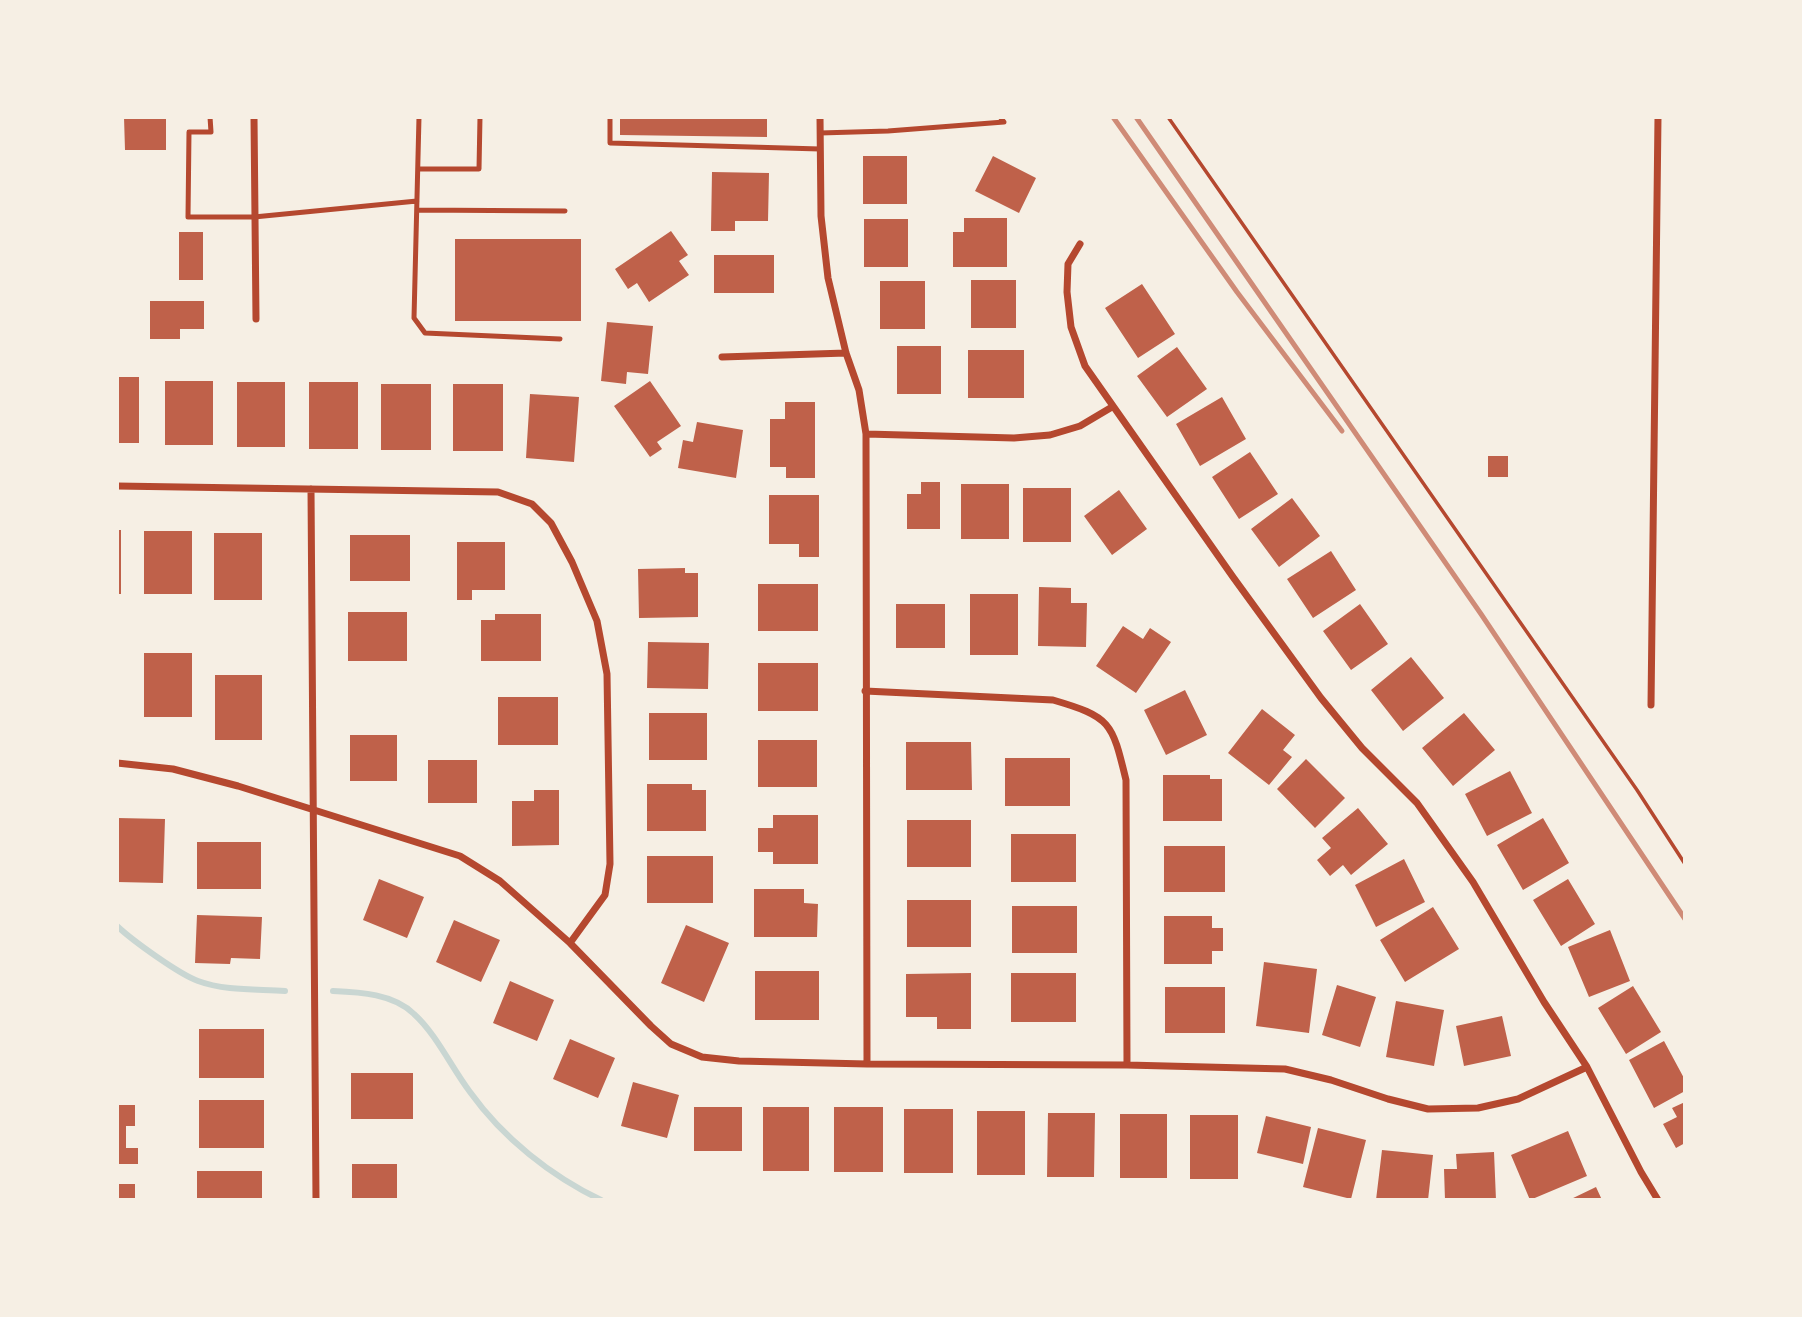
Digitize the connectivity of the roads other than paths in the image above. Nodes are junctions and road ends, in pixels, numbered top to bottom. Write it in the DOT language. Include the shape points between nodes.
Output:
graph roads {
  1 [pos="211,117"];
  2 [pos="254,117"];
  3 [pos="419,117"];
  4 [pos="480,117"];
  5 [pos="610,117"];
  6 [pos="820,117"];
  7 [pos="1000,117"];
  8 [pos="1658,117"];
  9 [pos="820,133"];
  10 [pos="820,149"];
  11 [pos="418,169"];
  12 [pos="417,201"];
  13 [pos="417,210"];
  14 [pos="565,211"];
  15 [pos="254,217"];
  16 [pos="1080,244"];
  17 [pos="256,319"];
  18 [pos="560,339"];
  19 [pos="846,353"];
  20 [pos="722,357"];
  21 [pos="1112,407"];
  22 [pos="866,435"];
  23 [pos="117,486"];
  24 [pos="312,489"];
  25 [pos="865,691"];
  26 [pos="1651,705"];
  27 [pos="117,763"];
  28 [pos="312,808"];
  29 [pos="570,943"];
  30 [pos="867,1064"];
  31 [pos="1127,1065"];
  32 [pos="1587,1067"];
  33 [pos="316,1200"];
  34 [pos="1658,1200"];
  1 -- 15 [label="lane" via="211,132 189,132 188,217"];
  2 -- 15 [label="street"];
  3 -- 11 [label="lane"];
  4 -- 11 [label="lane" via="479,169"];
  5 -- 10 [label="lane" via="610,143"];
  6 -- 9 [label="street"];
  7 -- 9 [label="lane" via="1004,122"];
  8 -- 26 [label="street"];
  9 -- 10 [label="street"];
  10 -- 19 [label="street" via="828,278"];
  11 -- 12 [label="lane"];
  12 -- 13 [label="lane"];
  12 -- 15 [label="lane"];
  13 -- 14 [label="lane"];
  13 -- 18 [label="lane" via="414,318 425,333"];
  15 -- 17 [label="street"];
  16 -- 21 [label="street" via="1068,264 1070,327 1085,366"];
  19 -- 20 [label="street"];
  19 -- 22 [label="street" via="859,390"];
  21 -- 22 [label="street" via="1080,426 1050,435"];
  21 -- 32 [label="street" via="1321,698 1417,803 1473,882"];
  22 -- 25 [label="street"];
  23 -- 24 [label="street"];
  24 -- 28 [label="street"];
  24 -- 29 [label="street" via="498,492 532,504 551,523 597,621 607,674 610,864 605,895"];
  25 -- 30 [label="street"];
  25 -- 31 [label="street" via="1053,700 1082,708 1107,722 1126,779"];
  27 -- 28 [label="street" via="173,769"];
  28 -- 29 [label="street" via="460,856 500,881"];
  28 -- 33 [label="street"];
  29 -- 30 [label="street" via="671,1044 702,1057"];
  30 -- 31 [label="street"];
  31 -- 32 [label="street" via="1285,1069 1428,1109 1478,1108 1518,1099"];
  32 -- 34 [label="street"];
}
